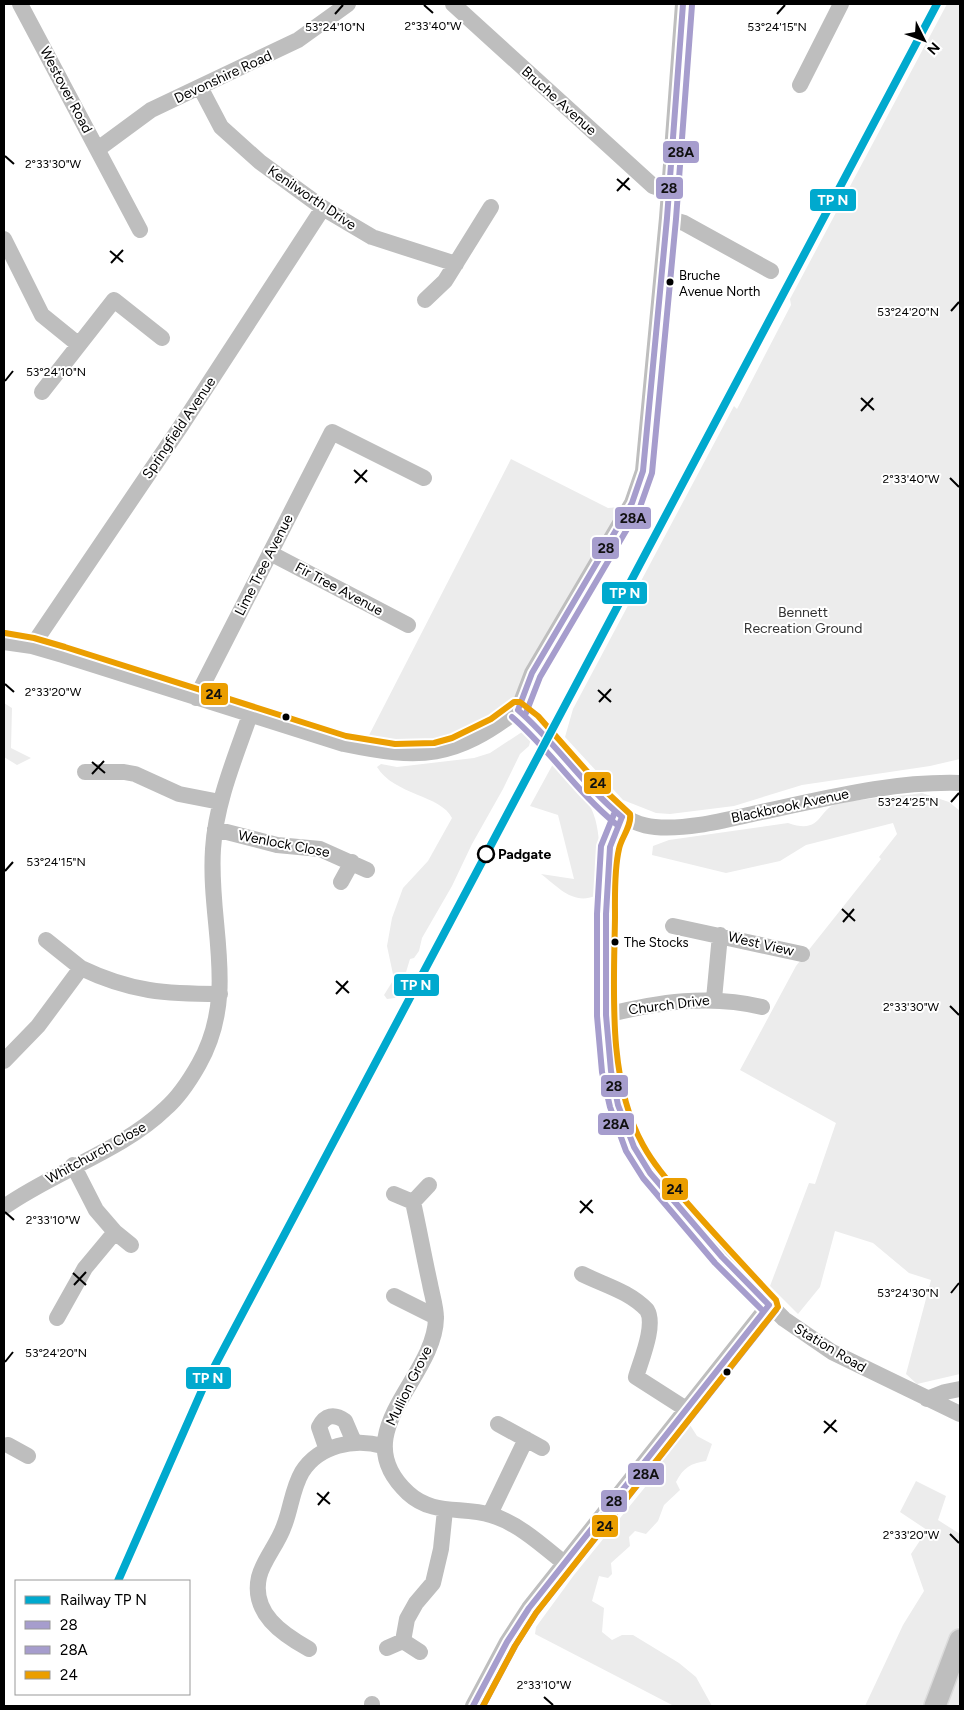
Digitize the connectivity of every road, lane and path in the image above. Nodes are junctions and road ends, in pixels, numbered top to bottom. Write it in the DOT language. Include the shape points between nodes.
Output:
graph roads {
  1 [pos="20,4"];
  2 [pos="348,4"];
  3 [pos="684,4"];
  4 [pos="841,4"];
  5 [pos="460,6"];
  6 [pos="800,85"];
  7 [pos="200,87"];
  8 [pos="98,149"];
  9 [pos="668,191"];
  10 [pos="323,208"];
  11 [pos="491,208"];
  12 [pos="667,218"];
  13 [pos="140,230"];
  14 [pos="4,239"];
  15 [pos="456,264"];
  16 [pos="771,271"];
  17 [pos="426,300"];
  18 [pos="162,338"];
  19 [pos="78,345"];
  20 [pos="42,392"];
  21 [pos="424,478"];
  22 [pos="270,553"];
  23 [pos="408,625"];
  24 [pos="4,642"];
  25 [pos="32,646"];
  26 [pos="196,698"];
  27 [pos="518,710"];
  28 [pos="250,715"];
  29 [pos="85,772"];
  30 [pos="960,783"];
  31 [pos="220,802"];
  32 [pos="622,817"];
  33 [pos="215,829"];
  34 [pos="352,862"];
  35 [pos="367,870"];
  36 [pos="340,882"];
  37 [pos="673,926"];
  38 [pos="720,935"];
  39 [pos="46,940"];
  40 [pos="802,954"];
  41 [pos="81,968"];
  42 [pos="220,994"];
  43 [pos="714,999"];
  44 [pos="762,1007"];
  45 [pos="606,1015"];
  46 [pos="4,1061"];
  47 [pos="73,1165"];
  48 [pos="429,1185"];
  49 [pos="394,1194"];
  50 [pos="413,1202"];
  51 [pos="4,1207"];
  52 [pos="115,1232"];
  53 [pos="131,1245"];
  54 [pos="582,1274"];
  55 [pos="394,1296"];
  56 [pos="769,1305"];
  57 [pos="436,1317"];
  58 [pos="57,1318"];
  59 [pos="960,1390"];
  60 [pos="927,1399"];
  61 [pos="686,1409"];
  62 [pos="960,1414"];
  63 [pos="498,1424"];
  64 [pos="526,1439"];
  65 [pos="354,1442"];
  66 [pos="383,1446"];
  67 [pos="5,1447"];
  68 [pos="542,1448"];
  69 [pos="327,1450"];
  70 [pos="28,1456"];
  71 [pos="445,1510"];
  72 [pos="490,1514"];
  73 [pos="564,1562"];
  74 [pos="960,1640"];
  75 [pos="402,1641"];
  76 [pos="309,1648"];
  77 [pos="388,1648"];
  78 [pos="420,1652"];
  79 [pos="473,1706"];
  80 [pos="934,1706"];
  1 -- 8 [label="street, Westover Road"];
  2 -- 7 [label="street, Devonshire Road" via="298,40"];
  3 -- 9 [label="street"];
  4 -- 6 [label="street"];
  5 -- 9 [label="street, Bruche Avenue" via="653,186"];
  7 -- 8 [label="street, Devonshire Road" via="151,110"];
  7 -- 10 [label="street, Kenilworth Drive" via="221,127 260,162"];
  8 -- 13 [label="street, Westover Road"];
  9 -- 12 [label="street"];
  10 -- 15 [label="street, Kenilworth Drive" via="372,237"];
  10 -- 25 [label="street, Springfield Avenue"];
  11 -- 15 [label="street"];
  12 -- 16 [label="street" via="684,223"];
  12 -- 27 [label="street" via="639,487 618,529 532,673"];
  14 -- 19 [label="street" via="42,315"];
  15 -- 17 [label="street"];
  18 -- 19 [label="street" via="114,300"];
  19 -- 20 [label="street"];
  21 -- 22 [label="street, Lime Tree Avenue" via="332,432"];
  22 -- 23 [label="street, Fir Tree Avenue"];
  22 -- 26 [label="street, Lime Tree Avenue"];
  24 -- 25 [label="street"];
  25 -- 26 [label="street"];
  26 -- 28 [label="street"];
  27 -- 28 [label="street" via="478,738 459,746 416,754 344,744"];
  27 -- 32 [label="street" via="597,796"];
  28 -- 31 [label="street, Whitchurch Close"];
  29 -- 31 [label="street" via="105,779 124,772 135,774 178,794"];
  30 -- 32 [label="street, Blackbrook Avenue" via="904,784 848,793 720,822 674,827 648,826"];
  31 -- 33 [label="street, Whitchurch Close"];
  32 -- 45 [label="street, Station Road" via="612,839 608,862"];
  33 -- 34 [label="street, Wenlock Close" via="277,846 320,849"];
  33 -- 42 [label="street, Whitchurch Close" via="212,899 220,959"];
  34 -- 35 [label="street, Wenlock Close"];
  34 -- 36 [label="street"];
  37 -- 38 [label="street, West View"];
  38 -- 40 [label="street, West View"];
  38 -- 43 [label="street, West View"];
  39 -- 41 [label="street"];
  41 -- 42 [label="street" via="140,989 171,994"];
  41 -- 46 [label="street" via="38,1026"];
  42 -- 47 [label="street, Whitchurch Close" via="218,1013 204,1054 176,1098 137,1131"];
  43 -- 44 [label="street, Church Drive"];
  43 -- 45 [label="street, Church Drive" via="676,1002"];
  45 -- 56 [label="street, Station Road" via="618,1105 637,1152 670,1197"];
  47 -- 51 [label="street, Whitchurch Close"];
  47 -- 52 [label="street" via="96,1210"];
  48 -- 50 [label="street"];
  49 -- 50 [label="street"];
  50 -- 57 [label="street, Mullion Grove"];
  52 -- 53 [label="street"];
  52 -- 58 [label="street" via="85,1268"];
  54 -- 61 [label="street" via="616,1288 647,1310 650,1327 636,1377"];
  55 -- 57 [label="street"];
  56 -- 60 [label="street, Station Road" via="798,1331 832,1352"];
  56 -- 61 [label="street"];
  57 -- 66 [label="street, Mullion Grove" via="427,1351 388,1425"];
  59 -- 60 [label="street"];
  60 -- 62 [label="street, Station Road"];
  61 -- 73 [label="street"];
  63 -- 64 [label="street"];
  64 -- 68 [label="street"];
  64 -- 72 [label="street"];
  65 -- 66 [label="street"];
  65 -- 69 [label="street"];
  65 -- 69 [label="street" via="345,1420 333,1415 327,1417 320,1427"];
  66 -- 71 [label="street" via="393,1476 408,1493 424,1504"];
  67 -- 70 [label="street"];
  69 -- 76 [label="street" via="302,1472 284,1526 259,1576 258,1591 263,1613 285,1636"];
  71 -- 72 [label="street"];
  71 -- 75 [label="street" via="433,1583 416,1603"];
  72 -- 73 [label="street" via="527,1534"];
  73 -- 79 [label="street" via="507,1642"];
  74 -- 80 [label="main road"];
  75 -- 77 [label="street"];
  75 -- 78 [label="street"];
}
